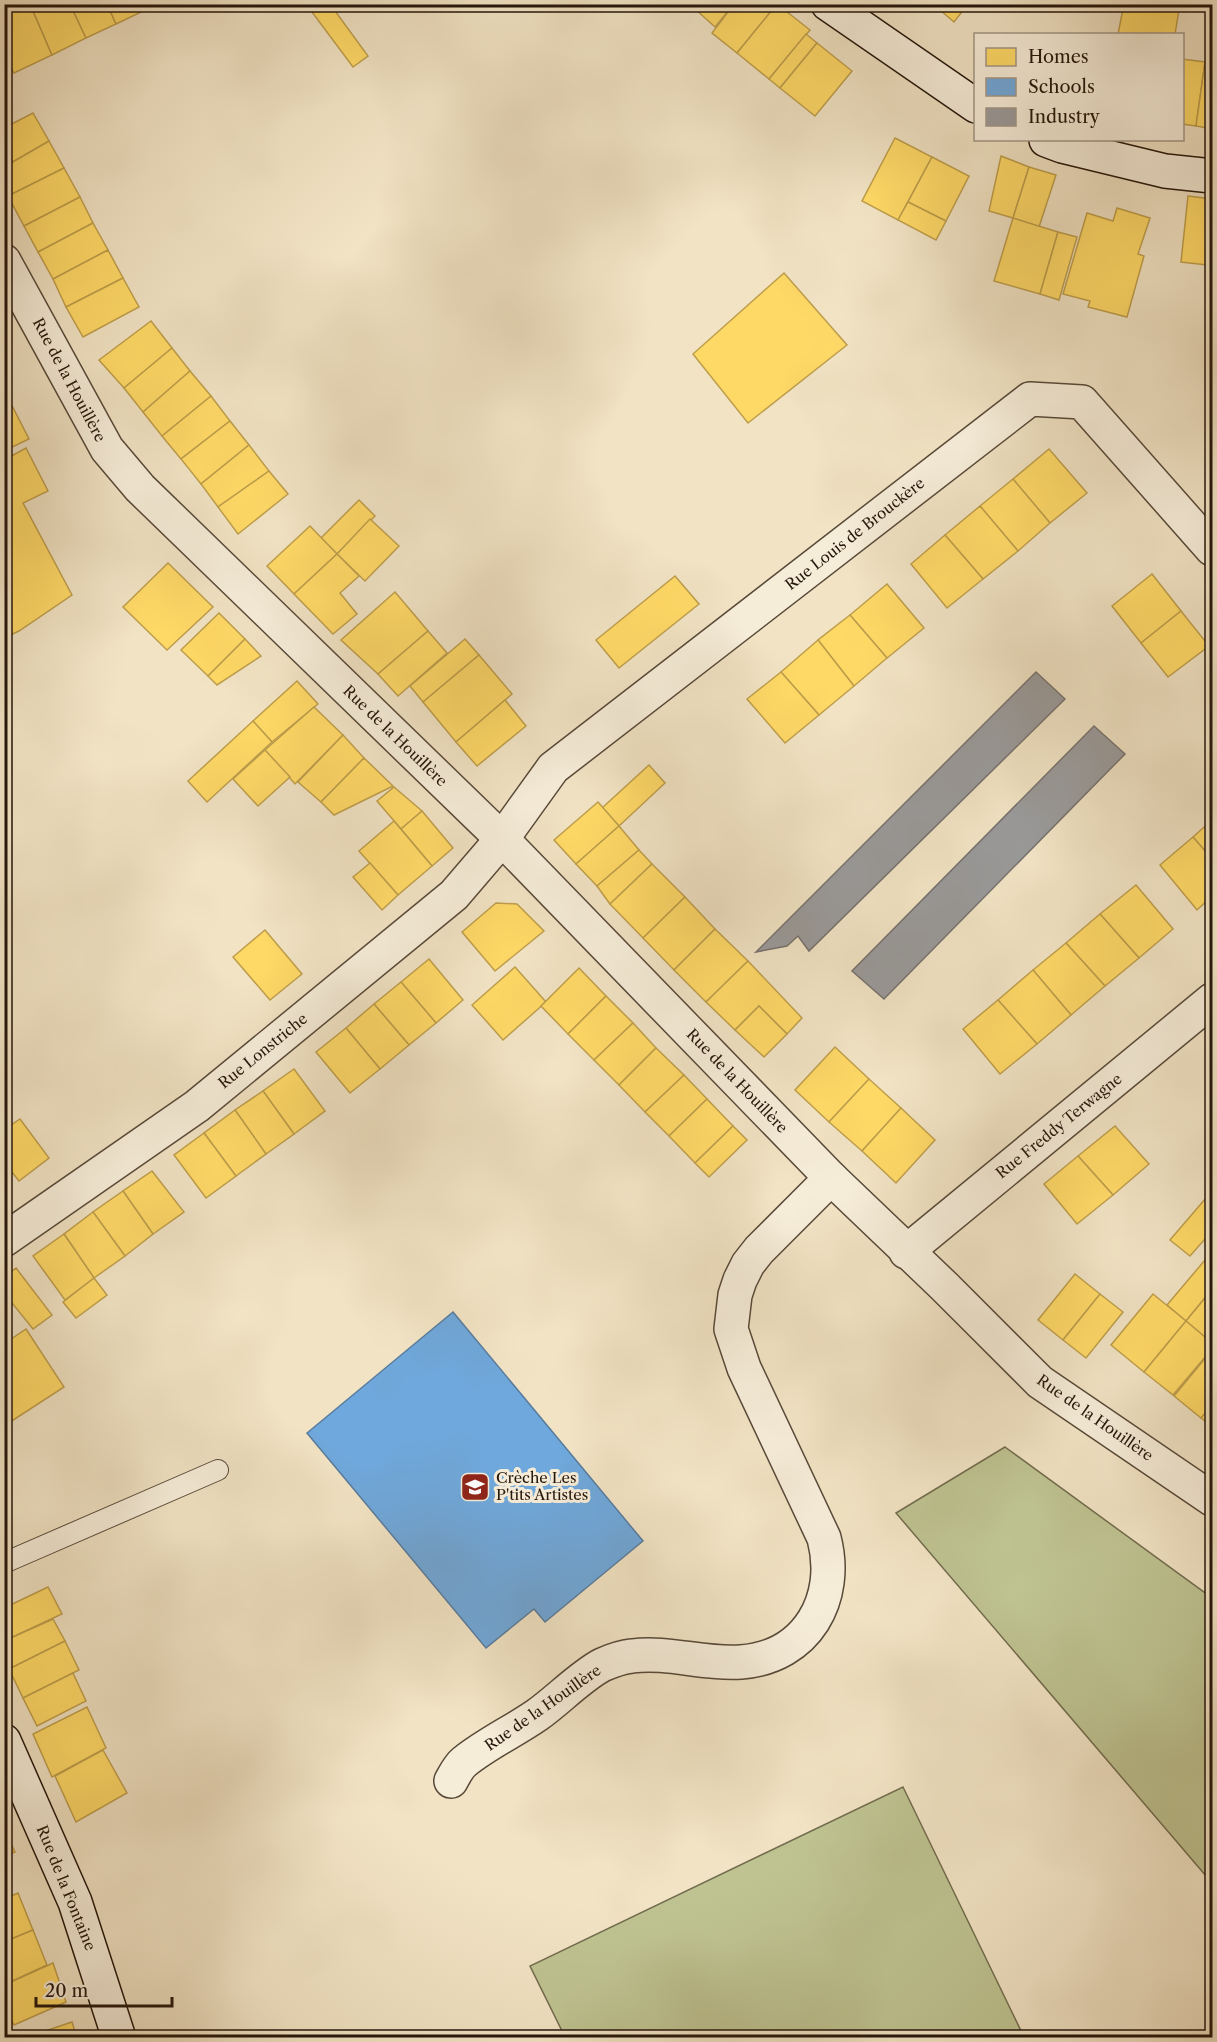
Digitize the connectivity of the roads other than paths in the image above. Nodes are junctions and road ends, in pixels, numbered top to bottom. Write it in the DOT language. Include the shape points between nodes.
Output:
graph roads {
  1 [pos="828,4"];
  2 [pos="974,105"];
  3 [pos="1049,141"];
  4 [pos="1212,176"];
  5 [pos="4,261"];
  6 [pos="1212,549"];
  7 [pos="502,839"];
  8 [pos="1212,1000"];
  9 [pos="831,1178"];
  10 [pos="4,1240"];
  11 [pos="906,1252"];
  12 [pos="218,1470"];
  13 [pos="1212,1499"];
  14 [pos="4,1563"];
  15 [pos="4,1741"];
  16 [pos="451,1780"];
  17 [pos="119,2037"];
  1 -- 2 [label="street"];
  3 -- 4 [label="street" via="1165,171"];
  5 -- 7 [label="street, Rue de la Houillère" via="107,450 140,488"];
  6 -- 7 [label="street, Rue Louis de Brouckère" via="1082,402 1030,399 553,768"];
  7 -- 9 [label="street, Rue de la Houillère"];
  7 -- 10 [label="street, Rue Lonstriche" via="454,895 197,1106"];
  8 -- 11 [label="street, Rue Freddy Terwagne"];
  9 -- 11 [label="street, Rue de la Houillère"];
  9 -- 16 [label="street, Rue de la Houillère" via="748,1264 735,1294 731,1329 744,1368 824,1538 828,1554 826,1592 811,1625 779,1651 741,1662 654,1655 632,1656 601,1666 464,1762"];
  11 -- 13 [label="street, Rue de la Houillère" via="1040,1382"];
  12 -- 14 [label="lane"];
  15 -- 17 [label="street, Rue de la Fontaine" via="75,1902"];
}
